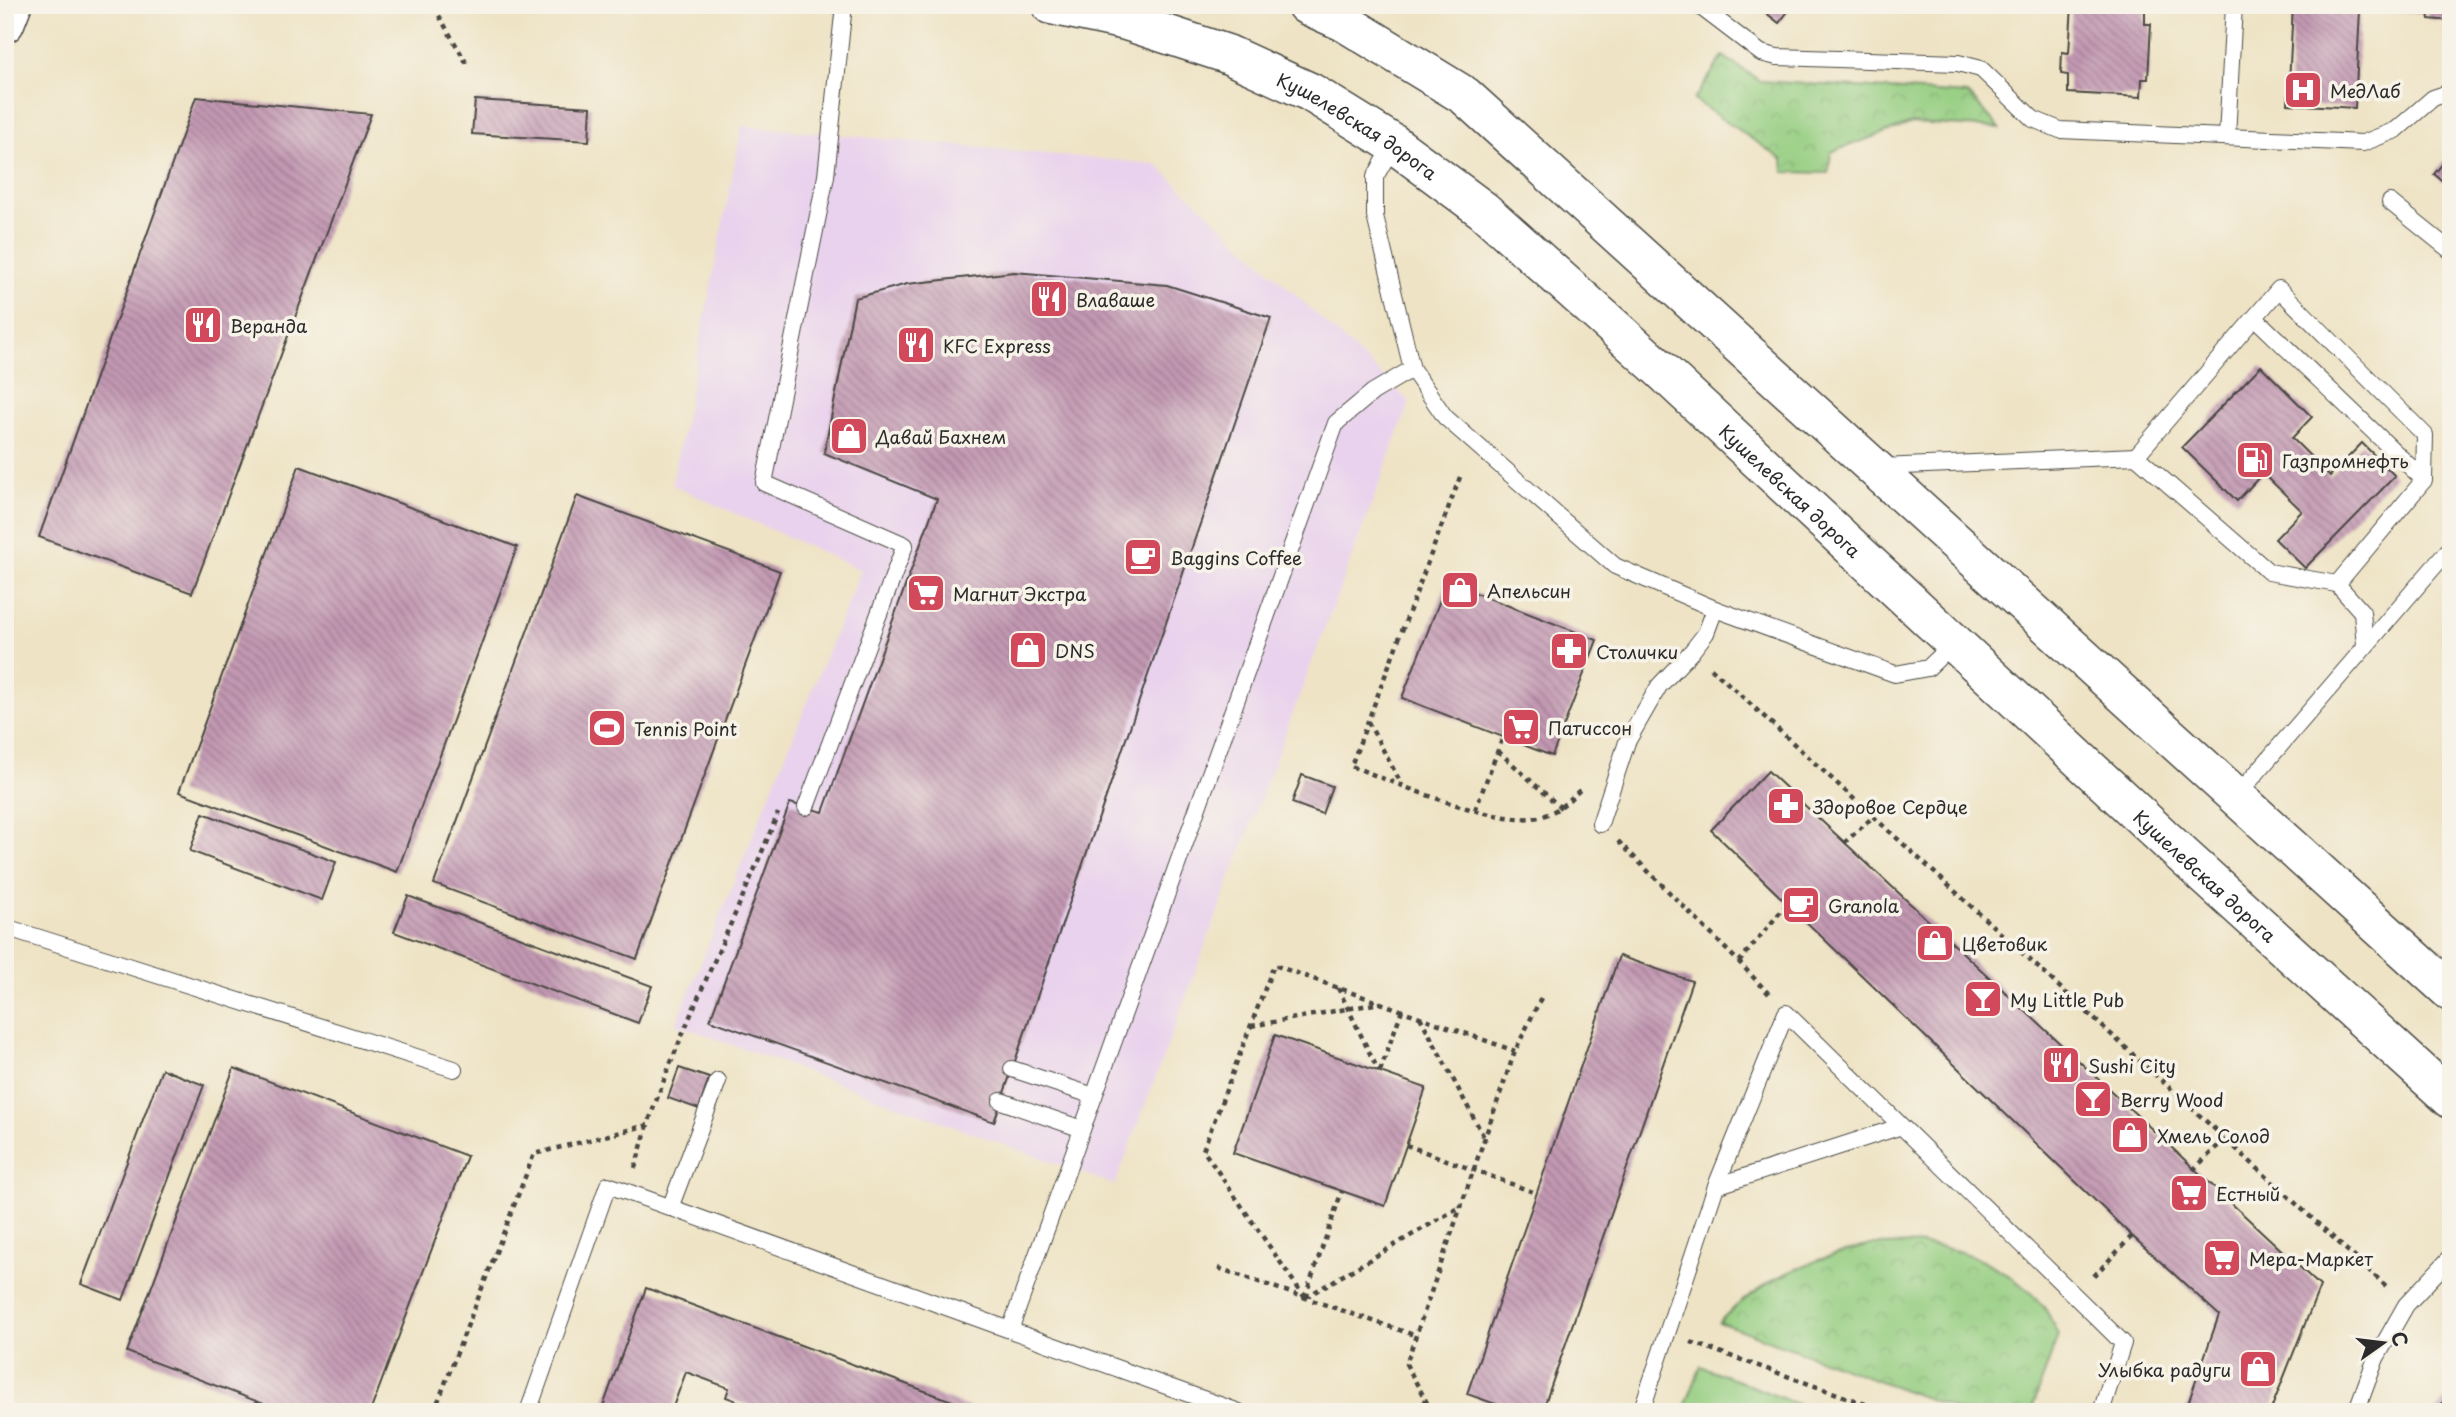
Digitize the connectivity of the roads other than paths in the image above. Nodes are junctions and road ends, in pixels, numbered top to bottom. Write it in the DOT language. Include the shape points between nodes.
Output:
graph roads {
  1 [pos="12,5"];
  2 [pos="844,5"];
  3 [pos="1051,5"];
  4 [pos="1306,5"];
  5 [pos="1698,5"];
  6 [pos="2234,5"];
  7 [pos="5,23"];
  8 [pos="2451,92"];
  9 [pos="2227,137"];
  10 [pos="1394,144"];
  11 [pos="2390,202"];
  12 [pos="2451,251"];
  13 [pos="2255,318"];
  14 [pos="1412,369"];
  15 [pos="2136,456"];
  16 [pos="1872,467"];
  17 [pos="2424,480"];
  18 [pos="2451,547"];
  19 [pos="2337,584"];
  20 [pos="1714,609"];
  21 [pos="1954,643"];
  22 [pos="2365,645"];
  23 [pos="2235,798"];
  24 [pos="806,807"];
  25 [pos="1600,824"];
  26 [pos="5,927"];
  27 [pos="2451,992"];
  28 [pos="454,1069"];
  29 [pos="1012,1069"];
  30 [pos="718,1081"];
  31 [pos="1094,1096"];
  32 [pos="2451,1099"];
  33 [pos="1001,1101"];
  34 [pos="1899,1127"];
  35 [pos="1082,1129"];
  36 [pos="1716,1186"];
  37 [pos="670,1208"];
  38 [pos="2451,1258"];
  39 [pos="1010,1329"];
  40 [pos="528,1412"];
  41 [pos="1239,1412"];
  42 [pos="1641,1412"];
  43 [pos="2101,1412"];
  44 [pos="2356,1412"];
  1 -- 7 [label="main road"];
  2 -- 24 [label="lane" via="826,176 764,483 905,545"];
  3 -- 10 [label="main road, Кушелевская дорога" via="1126,21 1227,54 1310,92"];
  4 -- 16 [label="main road" via="1344,22 1465,96"];
  5 -- 9 [label="lane" via="1761,53 1777,57 1958,63 1981,69 2033,118 2060,131"];
  6 -- 9 [label="lane"];
  8 -- 9 [label="lane" via="2433,98 2396,130 2363,143"];
  10 -- 14 [label="lane" via="1375,177 1375,216"];
  10 -- 21 [label="main road, Кушелевская дорога" via="1483,210"];
  11 -- 12 [label="lane"];
  13 -- 15 [label="lane"];
  13 -- 17 [label="lane"];
  13 -- 17 [label="lane" via="2279,289 2424,435"];
  14 -- 20 [label="lane" via="1445,417 1615,566"];
  14 -- 31 [label="lane" via="1373,392 1336,423"];
  15 -- 16 [label="lane"];
  15 -- 19 [label="lane" via="2269,572"];
  16 -- 23 [label="main road"];
  17 -- 19 [label="lane"];
  18 -- 22 [label="lane"];
  19 -- 22 [label="lane" via="2362,612"];
  20 -- 21 [label="lane" via="1895,674 1928,668"];
  20 -- 25 [label="lane" via="1706,633 1658,686 1627,742"];
  21 -- 32 [label="main road, Кушелевская дорога"];
  22 -- 23 [label="lane"];
  23 -- 27 [label="main road"];
  26 -- 28 [label="lane"];
  29 -- 31 [label="lane"];
  30 -- 37 [label="lane"];
  31 -- 35 [label="lane"];
  33 -- 35 [label="lane"];
  34 -- 36 [label="lane"];
  34 -- 36 [label="lane" via="1786,1013"];
  34 -- 43 [label="lane" via="2123,1343"];
  35 -- 39 [label="lane"];
  36 -- 42 [label="lane"];
  37 -- 39 [label="lane"];
  37 -- 40 [label="lane" via="608,1185"];
  38 -- 44 [label="lane" via="2406,1305 2375,1357"];
  39 -- 41 [label="lane"];
}
